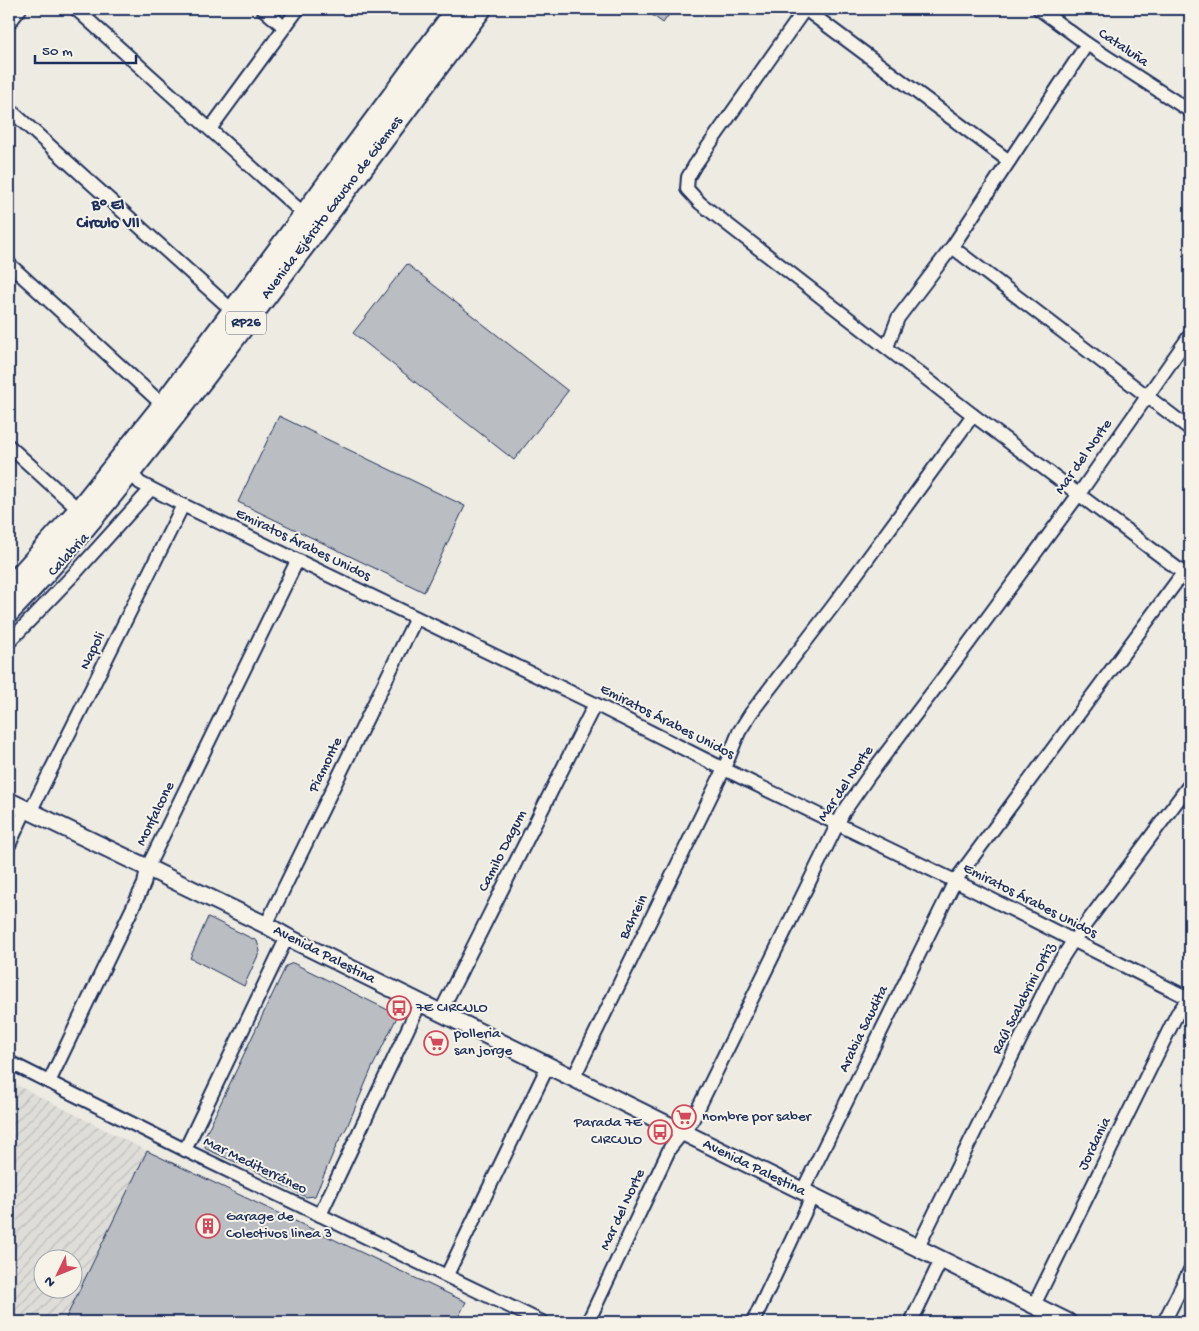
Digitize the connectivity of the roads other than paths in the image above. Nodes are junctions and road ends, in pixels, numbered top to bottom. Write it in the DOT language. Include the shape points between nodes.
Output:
graph roads {
  1 [pos="20,9"];
  2 [pos="76,9"];
  3 [pos="263,9"];
  4 [pos="298,9"];
  5 [pos="805,9"];
  6 [pos="1039,9"];
  7 [pos="464,12"];
  8 [pos="9,23"];
  9 [pos="284,27"];
  10 [pos="1087,44"];
  11 [pos="9,110"];
  12 [pos="1190,111"];
  13 [pos="210,129"];
  14 [pos="1009,161"];
  15 [pos="304,215"];
  16 [pos="952,246"];
  17 [pos="9,264"];
  18 [pos="233,311"];
  19 [pos="1190,335"];
  20 [pos="887,347"];
  21 [pos="1146,397"];
  22 [pos="163,405"];
  23 [pos="973,415"];
  24 [pos="1190,430"];
  25 [pos="9,446"];
  26 [pos="131,473"];
  27 [pos="151,489"];
  28 [pos="1079,494"];
  29 [pos="183,505"];
  30 [pos="79,510"];
  31 [pos="297,561"];
  32 [pos="1187,576"];
  33 [pos="9,588"];
  34 [pos="9,612"];
  35 [pos="416,618"];
  36 [pos="9,642"];
  37 [pos="596,704"];
  38 [pos="724,769"];
  39 [pos="1190,784"];
  40 [pos="9,801"];
  41 [pos="29,810"];
  42 [pos="837,824"];
  43 [pos="9,845"];
  44 [pos="147,868"];
  45 [pos="955,881"];
  46 [pos="266,925"];
  47 [pos="287,937"];
  48 [pos="1073,941"];
  49 [pos="1190,998"];
  50 [pos="420,1003"];
  51 [pos="440,1013"];
  52 [pos="9,1062"];
  53 [pos="548,1066"];
  54 [pos="573,1079"];
  55 [pos="48,1082"];
  56 [pos="683,1133"];
  57 [pos="185,1150"];
  58 [pos="807,1194"];
  59 [pos="320,1215"];
  60 [pos="917,1249"];
  61 [pos="941,1260"];
  62 [pos="1190,1270"];
  63 [pos="447,1275"];
  64 [pos="1034,1305"];
  65 [pos="542,1322"];
  66 [pos="588,1322"];
  67 [pos="753,1322"];
  68 [pos="911,1322"];
  69 [pos="1068,1322"];
  70 [pos="1164,1322"];
  1 -- 8 [label="street"];
  2 -- 13 [label="street"];
  3 -- 9 [label="street"];
  4 -- 9 [label="street"];
  5 -- 14 [label="street"];
  5 -- 20 [label="street" via="695,166 688,177 687,188 700,203"];
  6 -- 10 [label="street, Cataluña"];
  7 -- 15 [label="main road, Avenida Ejército Gaucho de Güemes / RP26"];
  7 -- 26 [label="main road, Avenida Ejército Gaucho de Güemes / RP26" via="250,318"];
  9 -- 13 [label="street"];
  10 -- 12 [label="street, Cataluña"];
  10 -- 14 [label="street"];
  11 -- 18 [label="street"];
  13 -- 15 [label="street"];
  14 -- 16 [label="street"];
  15 -- 18 [label="main road, Avenida Ejército Gaucho de Güemes / RP26"];
  16 -- 20 [label="street" via="898,318"];
  16 -- 21 [label="street"];
  17 -- 22 [label="street"];
  18 -- 22 [label="main road, Avenida Ejército Gaucho de Güemes / RP26"];
  19 -- 21 [label="street, Mar del Norte"];
  20 -- 23 [label="street"];
  21 -- 24 [label="street"];
  21 -- 28 [label="street, Mar del Norte"];
  22 -- 30 [label="main road, Avenida Ejército Gaucho de Güemes / RP26"];
  23 -- 28 [label="street"];
  23 -- 38 [label="street, Bahrein" via="751,713 739,732"];
  25 -- 30 [label="street"];
  26 -- 27 [label="street, Emiratos Árabes Unidos"];
  26 -- 34 [label="main road, Avenida Ejército Gaucho de Güemes / RP26"];
  27 -- 29 [label="street, Emiratos Árabes Unidos"];
  27 -- 36 [label="street, Calabria"];
  28 -- 32 [label="street"];
  28 -- 42 [label="street, Mar del Norte" via="868,777"];
  29 -- 31 [label="street, Emiratos Árabes Unidos"];
  29 -- 41 [label="street, Napoli"];
  30 -- 33 [label="main road, Avenida Ejército Gaucho de Güemes / RP26"];
  31 -- 35 [label="street, Emiratos Árabes Unidos"];
  31 -- 44 [label="street, Monfalcone"];
  32 -- 45 [label="street, Arabia Saudita"];
  35 -- 37 [label="street, Emiratos Árabes Unidos"];
  35 -- 46 [label="street, Piamonte"];
  37 -- 38 [label="street, Emiratos Árabes Unidos"];
  37 -- 51 [label="street, Camilo Dagum"];
  38 -- 42 [label="street, Emiratos Árabes Unidos"];
  38 -- 54 [label="street, Bahrein"];
  39 -- 48 [label="street, Raúl Scalabrini Ortiz"];
  40 -- 41 [label="street, Avenida Palestina"];
  41 -- 43 [label="street, Napoli"];
  41 -- 44 [label="street, Avenida Palestina"];
  42 -- 45 [label="street, Emiratos Árabes Unidos"];
  42 -- 56 [label="street, Mar del Norte" via="692,1121"];
  44 -- 46 [label="street, Avenida Palestina"];
  44 -- 55 [label="street, Monfalcone" via="144,884"];
  45 -- 48 [label="street, Emiratos Árabes Unidos"];
  45 -- 58 [label="street, Arabia Saudita"];
  46 -- 47 [label="street, Avenida Palestina"];
  47 -- 50 [label="street, Avenida Palestina"];
  47 -- 57 [label="street"];
  48 -- 49 [label="street, Emiratos Árabes Unidos"];
  48 -- 60 [label="street, Raúl Scalabrini Ortiz" via="1051,978"];
  49 -- 64 [label="street, Jordania" via="1176,1014"];
  50 -- 51 [label="street, Avenida Palestina"];
  50 -- 59 [label="street"];
  51 -- 53 [label="street, Avenida Palestina"];
  52 -- 55 [label="street, Mar Mediterráneo"];
  53 -- 54 [label="street, Avenida Palestina"];
  53 -- 63 [label="street"];
  54 -- 56 [label="street, Avenida Palestina"];
  55 -- 57 [label="street, Mar Mediterráneo"];
  56 -- 58 [label="street, Avenida Palestina"];
  56 -- 66 [label="street, Mar del Norte" via="670,1148"];
  57 -- 59 [label="street, Mar Mediterráneo"];
  58 -- 60 [label="street, Avenida Palestina"];
  58 -- 67 [label="street, Arabia Saudita"];
  59 -- 63 [label="street, Mar Mediterráneo"];
  60 -- 61 [label="street, Avenida Palestina"];
  61 -- 64 [label="street, Avenida Palestina"];
  61 -- 68 [label="street"];
  62 -- 70 [label="street"];
  63 -- 65 [label="street, Mar Mediterráneo"];
  64 -- 69 [label="street, Avenida Palestina"];
}
